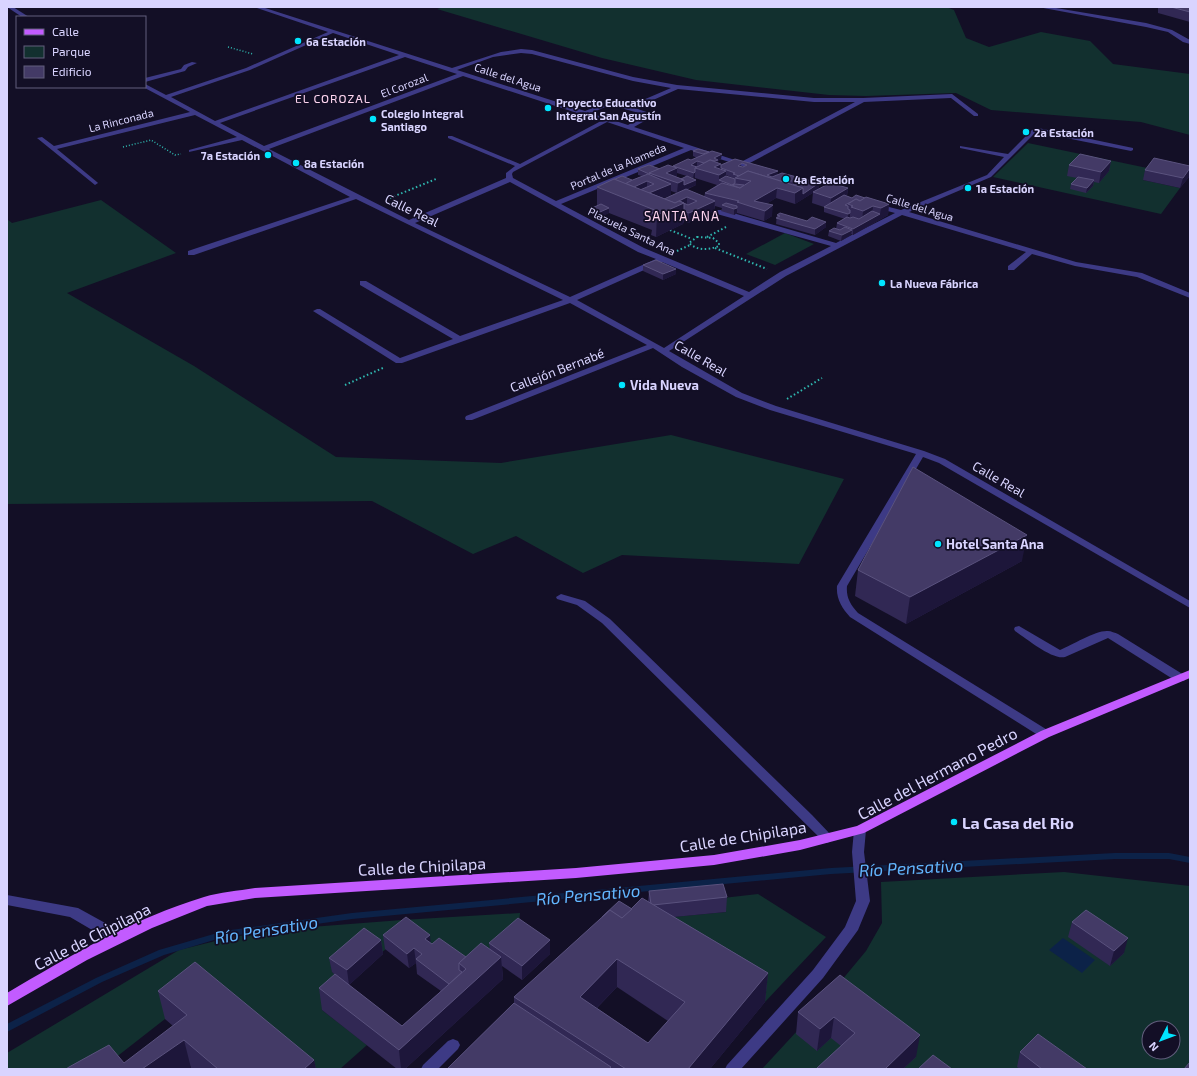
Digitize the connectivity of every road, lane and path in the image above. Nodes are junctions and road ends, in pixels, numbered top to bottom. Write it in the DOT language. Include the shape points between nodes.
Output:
graph roads {
  1 [pos="8,7"];
  2 [pos="257,7"];
  3 [pos="1042,7"];
  4 [pos="24,16"];
  5 [pos="334,31"];
  6 [pos="1190,42"];
  7 [pos="228,47"];
  8 [pos="404,55"];
  9 [pos="270,59"];
  10 [pos="194,63"];
  11 [pos="452,70"];
  12 [pos="462,74"];
  13 [pos="146,80"];
  14 [pos="146,87"];
  15 [pos="677,87"];
  16 [pos="166,97"];
  17 [pos="863,100"];
  18 [pos="630,108"];
  19 [pos="195,113"];
  20 [pos="583,114"];
  21 [pos="976,115"];
  22 [pos="203,117"];
  23 [pos="605,121"];
  24 [pos="214,123"];
  25 [pos="627,128"];
  26 [pos="450,137"];
  27 [pos="40,138"];
  28 [pos="242,138"];
  29 [pos="123,147"];
  30 [pos="962,147"];
  31 [pos="53,148"];
  32 [pos="689,148"];
  33 [pos="263,149"];
  34 [pos="1131,149"];
  35 [pos="191,151"];
  36 [pos="1010,156"];
  37 [pos="742,164"];
  38 [pos="520,166"];
  39 [pos="764,171"];
  40 [pos="436,179"];
  41 [pos="510,179"];
  42 [pos="95,183"];
  43 [pos="356,197"];
  44 [pos="554,204"];
  45 [pos="871,204"];
  46 [pos="372,205"];
  47 [pos="720,212"];
  48 [pos="901,213"];
  49 [pos="409,223"];
  50 [pos="670,230"];
  51 [pos="693,239"];
  52 [pos="837,246"];
  53 [pos="715,248"];
  54 [pos="1031,251"];
  55 [pos="191,253"];
  56 [pos="662,259"];
  57 [pos="1011,268"];
  58 [pos="783,274"];
  59 [pos="363,283"];
  60 [pos="749,295"];
  61 [pos="1189,295"];
  62 [pos="570,300"];
  63 [pos="317,311"];
  64 [pos="460,340"];
  65 [pos="654,345"];
  66 [pos="664,351"];
  67 [pos="399,361"];
  68 [pos="822,378"];
  69 [pos="345,384"];
  70 [pos="773,408"];
  71 [pos="469,418"];
  72 [pos="921,453"];
  73 [pos="561,597"];
  74 [pos="1190,605"];
  75 [pos="1019,629"];
  76 [pos="1185,676"];
  77 [pos="1045,734"];
  78 [pos="860,830"];
  79 [pos="826,838"];
  80 [pos="7,900"];
  81 [pos="116,939"];
  82 [pos="7,1000"];
  83 [pos="453,1045"];
  84 [pos="428,1069"];
  85 [pos="732,1069"];
  1 -- 4 [label="street"];
  2 -- 5 [label="street, Calle del Agua"];
  3 -- 6 [label="street" via="1152,26 1170,31"];
  5 -- 8 [label="street, Calle del Agua"];
  5 -- 9 [label="street"];
  7 -- 9 [label="path"];
  8 -- 11 [label="street, Calle del Agua"];
  8 -- 24 [label="street"];
  9 -- 16 [label="street" via="236,74"];
  10 -- 13 [label="street" via="183,70"];
  11 -- 12 [label="street, Calle del Agua"];
  11 -- 15 [label="street" via="495,54 521,51 633,79"];
  12 -- 20 [label="street, Calle del Agua"];
  12 -- 33 [label="street, El Corozal"];
  14 -- 16 [label="street, La Rinconada"];
  15 -- 17 [label="street" via="814,100"];
  15 -- 18 [label="street"];
  16 -- 19 [label="street, La Rinconada"];
  17 -- 21 [label="street" via="952,96"];
  17 -- 37 [label="street"];
  18 -- 20 [label="street" via="608,103"];
  18 -- 25 [label="street" via="652,116"];
  19 -- 22 [label="street, La Rinconada"];
  19 -- 31 [label="street, La Rinconada"];
  20 -- 23 [label="street, Calle del Agua"];
  22 -- 24 [label="street, Calle Real"];
  23 -- 25 [label="street, Calle del Agua"];
  23 -- 38 [label="street"];
  24 -- 28 [label="street, Calle Real"];
  25 -- 32 [label="street, Calle del Agua"];
  26 -- 38 [label="street"];
  27 -- 31 [label="street"];
  28 -- 33 [label="street, Calle Real"];
  28 -- 35 [label="street"];
  29 -- 35 [label="path" via="151,140 175,155"];
  30 -- 36 [label="street"];
  31 -- 42 [label="street"];
  32 -- 37 [label="street, Calle del Agua"];
  32 -- 44 [label="street, Portal de la Alameda"];
  33 -- 43 [label="street, Calle Real"];
  34 -- 36 [label="street" via="1036,130"];
  36 -- 48 [label="street" via="982,180"];
  37 -- 39 [label="street, Calle del Agua"];
  38 -- 41 [label="street" via="510,171"];
  40 -- 46 [label="path"];
  41 -- 44 [label="street, Plazuela Santa Ana"];
  41 -- 49 [label="street"];
  43 -- 46 [label="street, Calle Real"];
  43 -- 55 [label="street"];
  44 -- 56 [label="street, Plazuela Santa Ana"];
  45 -- 48 [label="street, Calle del Agua"];
  46 -- 49 [label="street, Calle Real"];
  47 -- 52 [label="street"];
  48 -- 52 [label="street"];
  48 -- 54 [label="street, Calle del Agua"];
  49 -- 62 [label="street, Calle Real"];
  50 -- 51 [label="path"];
  51 -- 53 [label="path" via="689,243 693,248"];
  51 -- 53 [label="path" via="713,238 719,243"];
  52 -- 58 [label="street"];
  53 -- 58 [label="path"];
  54 -- 57 [label="street"];
  54 -- 61 [label="street, Calle del Agua" via="1075,264 1129,272"];
  56 -- 60 [label="street, Plazuela Santa Ana"];
  56 -- 62 [label="street"];
  58 -- 60 [label="street"];
  59 -- 64 [label="street"];
  60 -- 66 [label="street"];
  62 -- 64 [label="street"];
  62 -- 65 [label="street, Calle Real"];
  63 -- 67 [label="street"];
  64 -- 67 [label="street"];
  65 -- 66 [label="street, Calle Real"];
  65 -- 71 [label="street, Callejón Bernabé"];
  66 -- 70 [label="street, Calle Real" via="739,395"];
  67 -- 69 [label="path"];
  68 -- 70 [label="path"];
  70 -- 72 [label="street, Calle Real"];
  72 -- 74 [label="street, Calle Real" via="942,461"];
  72 -- 77 [label="street, Calle del Hermano Pedro" via="842,586 843,601 854,615"];
  73 -- 79 [label="street" via="581,604 606,621"];
  75 -- 76 [label="street" via="1061,654 1108,634 1145,657"];
  76 -- 77 [label="main road, Calle del Hermano Pedro"];
  77 -- 78 [label="main road, Calle del Hermano Pedro"];
  78 -- 79 [label="main road, Calle de Chipilapa"];
  78 -- 85 [label="street, Calle del Hermano Pedro" via="858,852 863,901 851,930 818,974"];
  79 -- 81 [label="main road, Calle de Chipilapa" via="714,860 584,873 255,893 206,901 146,924"];
  80 -- 81 [label="street" via="73,912"];
  81 -- 82 [label="main road, Calle de Chipilapa"];
  83 -- 84 [label="street"];
}
